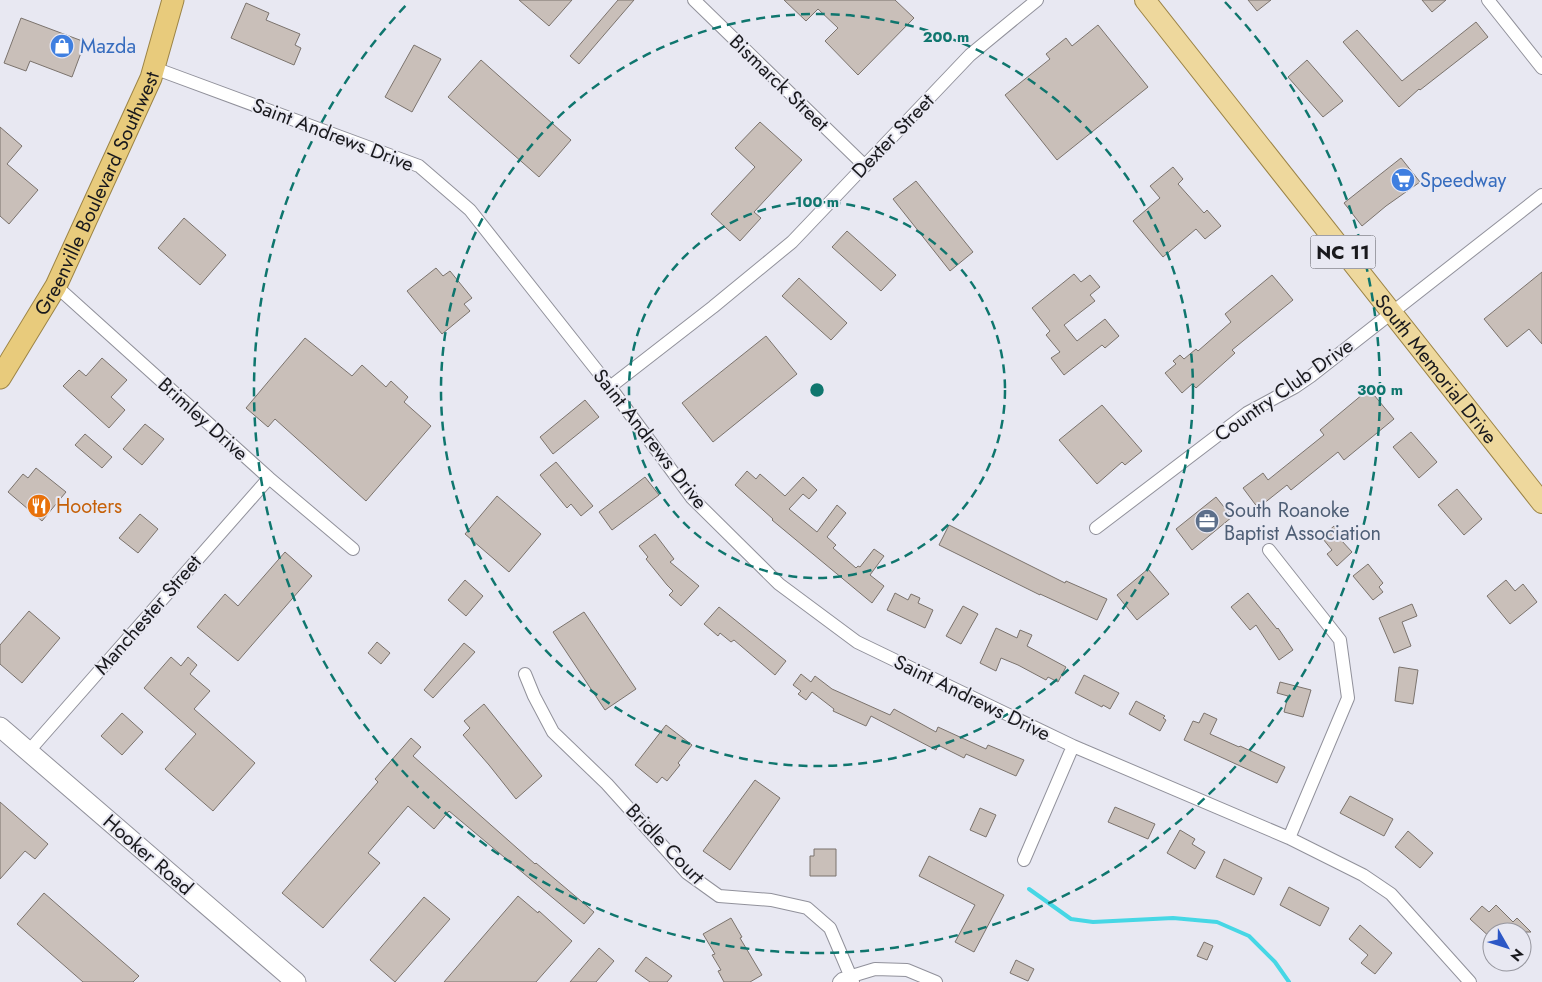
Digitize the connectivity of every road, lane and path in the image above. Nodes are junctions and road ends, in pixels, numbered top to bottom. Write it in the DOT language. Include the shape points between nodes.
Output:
graph roads {
  1 [pos="173,0"];
  2 [pos="694,0"];
  3 [pos="1037,0"];
  4 [pos="1145,0"];
  5 [pos="1488,0"];
  6 [pos="154,68"];
  7 [pos="1542,68"];
  8 [pos="865,166"];
  9 [pos="1542,195"];
  10 [pos="56,286"];
  11 [pos="1392,312"];
  12 [pos="0,378"];
  13 [pos="610,387"];
  14 [pos="269,478"];
  15 [pos="1542,503"];
  16 [pos="1096,528"];
  17 [pos="353,549"];
  18 [pos="1269,550"];
  19 [pos="525,674"];
  20 [pos="0,727"];
  21 [pos="1074,746"];
  22 [pos="28,752"];
  23 [pos="1289,838"];
  24 [pos="1024,860"];
  25 [pos="852,979"];
  26 [pos="296,982"];
  27 [pos="839,982"];
  28 [pos="936,982"];
  29 [pos="1470,982"];
  1 -- 6 [label="highway, Greenville Boulevard Southwest"];
  2 -- 8 [label="street, Bismarck Street"];
  3 -- 8 [label="street, Dexter Street" via="970,56"];
  4 -- 11 [label="main road, South Memorial Drive / NC 11"];
  5 -- 7 [label="street"];
  6 -- 10 [label="highway, Greenville Boulevard Southwest"];
  6 -- 13 [label="street, Saint Andrews Drive" via="419,166 470,210"];
  8 -- 13 [label="street, Dexter Street" via="788,246"];
  9 -- 11 [label="street, Country Club Drive"];
  10 -- 12 [label="highway, Greenville Boulevard Southwest"];
  10 -- 14 [label="street, Brimley Drive"];
  11 -- 15 [label="main road, South Memorial Drive / NC 11"];
  11 -- 16 [label="street, Country Club Drive" via="1311,376 1247,413"];
  13 -- 21 [label="street, Saint Andrews Drive" via="692,498 779,584 857,642"];
  14 -- 17 [label="street, Brimley Drive"];
  14 -- 22 [label="street, Manchester Street"];
  18 -- 23 [label="street" via="1340,640 1348,698"];
  19 -- 25 [label="street, Bridle Court" via="553,732 607,784 687,873 719,896 772,900 807,908 830,928"];
  20 -- 22 [label="main road, Hooker Road"];
  21 -- 23 [label="street, Saint Andrews Drive"];
  21 -- 24 [label="street"];
  22 -- 26 [label="main road, Hooker Road"];
  23 -- 29 [label="street, Saint Andrews Drive" via="1363,875 1391,894"];
  25 -- 27 [label="street"];
  25 -- 28 [label="street" via="875,969 907,970"];
}
